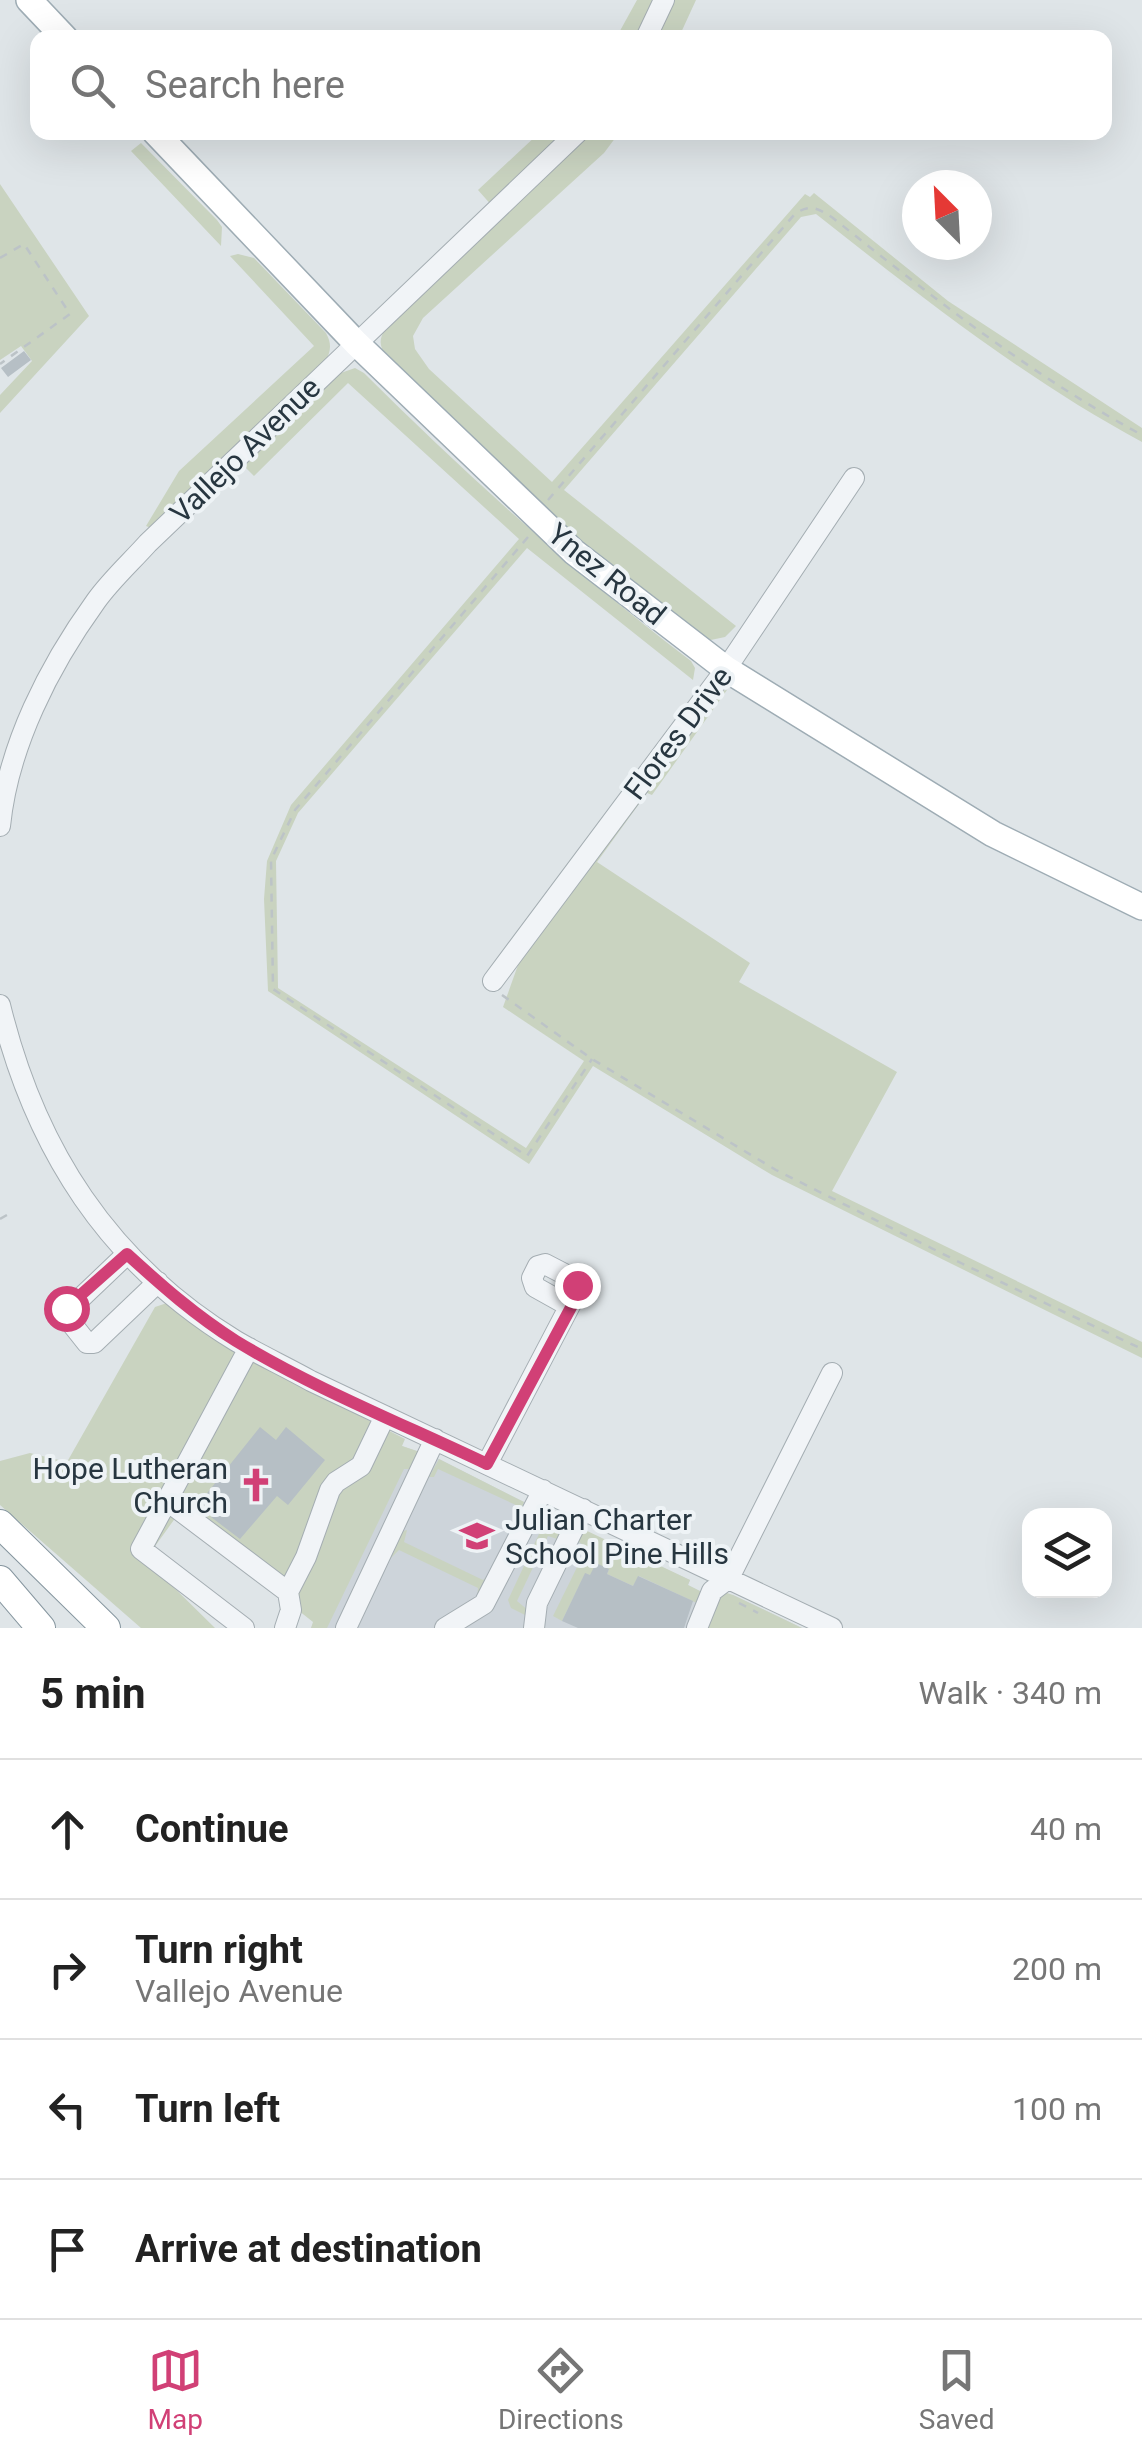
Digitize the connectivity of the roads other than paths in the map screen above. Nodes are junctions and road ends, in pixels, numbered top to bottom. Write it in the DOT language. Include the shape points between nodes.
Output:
graph roads {
  1 [pos="29,0"];
  2 [pos="664,0"];
  3 [pos="57,30"];
  4 [pos="650,30"];
  5 [pos="163,140"];
  6 [pos="570,140"];
  7 [pos="356,343"];
  8 [pos="854,478"];
  9 [pos="726,669"];
  10 [pos="1,801"];
  11 [pos="0,826"];
  12 [pos="1142,907"];
  13 [pos="493,981"];
  14 [pos="0,1005"];
  15 [pos="127,1254"];
  16 [pos="158,1282"];
  17 [pos="569,1306"];
  18 [pos="250,1348"];
  19 [pos="832,1372"];
  20 [pos="385,1416"];
  21 [pos="435,1439"];
  22 [pos="487,1464"];
  23 [pos="543,1490"];
  24 [pos="166,1500"];
  25 [pos="583,1509"];
  26 [pos="0,1524"];
  27 [pos="729,1578"];
  28 [pos="0,1580"];
  29 [pos="288,1592"];
  30 [pos="42,1628"];
  31 [pos="106,1628"];
  32 [pos="244,1628"];
  33 [pos="284,1628"];
  34 [pos="346,1628"];
  35 [pos="445,1628"];
  36 [pos="534,1628"];
  37 [pos="697,1628"];
  38 [pos="832,1628"];
  1 -- 3 [label="main road"];
  2 -- 4 [label="street"];
  5 -- 7 [label="main road, Ynez Road"];
  6 -- 7 [label="street, Vallejo Avenue"];
  7 -- 9 [label="main road, Ynez Road" via="574,552"];
  7 -- 10 [label="street, Vallejo Avenue" via="98,598 53,667"];
  8 -- 9 [label="street, Flores Drive"];
  9 -- 12 [label="main road, Ynez Road" via="993,834"];
  9 -- 13 [label="street, Flores Drive"];
  10 -- 11 [label="street, Vallejo Avenue"];
  14 -- 15 [label="street" via="46,1138 88,1210"];
  15 -- 16 [label="street"];
  15 -- 16 [label="street" via="64,1314 87,1343"];
  16 -- 18 [label="street"];
  17 -- 22 [label="street"];
  18 -- 20 [label="street"];
  18 -- 24 [label="street"];
  19 -- 27 [label="street"];
  20 -- 21 [label="street"];
  20 -- 29 [label="street" via="361,1466 330,1490"];
  21 -- 22 [label="street"];
  21 -- 34 [label="street"];
  22 -- 23 [label="street"];
  23 -- 25 [label="street"];
  23 -- 35 [label="street" via="484,1604"];
  24 -- 29 [label="street"];
  24 -- 32 [label="street" via="140,1549"];
  25 -- 27 [label="street"];
  25 -- 36 [label="street" via="538,1603"];
  26 -- 31 [label="highway"];
  27 -- 37 [label="street" via="712,1591"];
  27 -- 38 [label="street"];
  28 -- 30 [label="highway"];
  29 -- 33 [label="street"];
}
